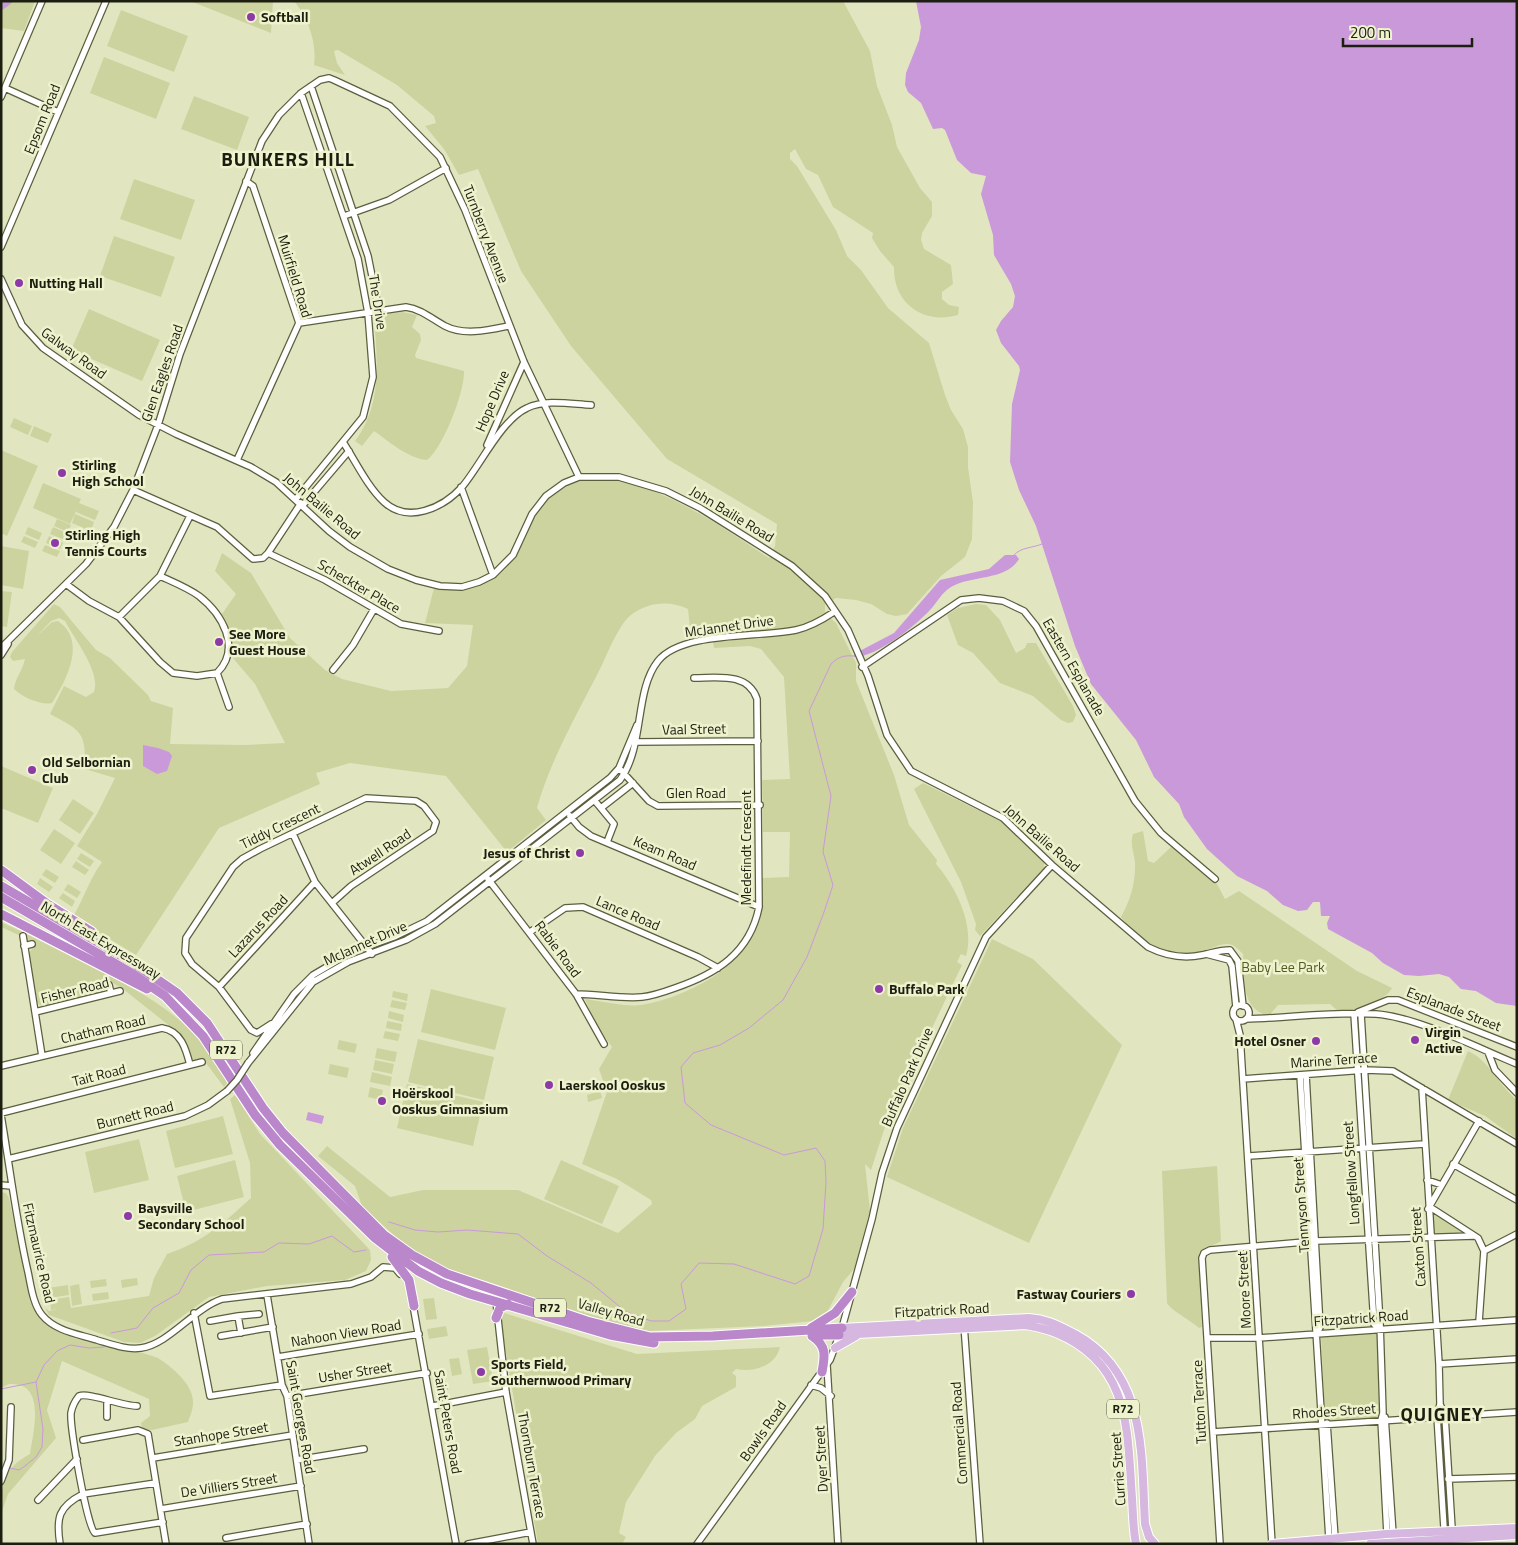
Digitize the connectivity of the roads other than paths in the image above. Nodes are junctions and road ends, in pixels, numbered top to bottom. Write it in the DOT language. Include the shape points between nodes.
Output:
graph roads {
  1 [pos="42,1"];
  2 [pos="106,1"];
  3 [pos="311,86"];
  4 [pos="5,88"];
  5 [pos="301,93"];
  6 [pos="1,96"];
  7 [pos="58,112"];
  8 [pos="446,168"];
  9 [pos="246,181"];
  10 [pos="354,213"];
  11 [pos="344,216"];
  12 [pos="1,247"];
  13 [pos="2,280"];
  14 [pos="379,311"];
  15 [pos="368,313"];
  16 [pos="299,323"];
  17 [pos="508,326"];
  18 [pos="524,362"];
  19 [pos="542,404"];
  20 [pos="591,405"];
  21 [pos="158,426"];
  22 [pos="343,442"];
  23 [pos="349,451"];
  24 [pos="484,452"];
  25 [pos="237,460"];
  26 [pos="579,477"];
  27 [pos="461,487"];
  28 [pos="133,490"];
  29 [pos="296,499"];
  30 [pos="302,504"];
  31 [pos="190,516"];
  32 [pos="268,552"];
  33 [pos="493,575"];
  34 [pos="160,576"];
  35 [pos="66,584"];
  36 [pos="374,609"];
  37 [pos="834,612"];
  38 [pos="119,617"];
  39 [pos="439,630"];
  40 [pos="11,640"];
  41 [pos="1,648"];
  42 [pos="1,655"];
  43 [pos="862,664"];
  44 [pos="333,670"];
  45 [pos="217,672"];
  46 [pos="694,678"];
  47 [pos="229,707"];
  48 [pos="758,741"];
  49 [pos="634,742"];
  50 [pos="619,768"];
  51 [pos="625,774"];
  52 [pos="633,783"];
  53 [pos="595,801"];
  54 [pos="760,805"];
  55 [pos="601,808"];
  56 [pos="567,812"];
  57 [pos="435,819"];
  58 [pos="572,819"];
  59 [pos="293,834"];
  60 [pos="607,842"];
  61 [pos="1052,865"];
  62 [pos="1,870"];
  63 [pos="485,876"];
  64 [pos="1215,879"];
  65 [pos="315,882"];
  66 [pos="490,882"];
  67 [pos="1,886"];
  68 [pos="1,897"];
  69 [pos="332,903"];
  70 [pos="760,907"];
  71 [pos="1,914"];
  72 [pos="530,932"];
  73 [pos="23,936"];
  74 [pos="32,944"];
  75 [pos="24,946"];
  76 [pos="366,946"];
  77 [pos="372,954"];
  78 [pos="1206,954"];
  79 [pos="132,962"];
  80 [pos="718,968"];
  81 [pos="319,974"];
  82 [pos="109,985"];
  83 [pos="218,988"];
  84 [pos="120,991"];
  85 [pos="111,993"];
  86 [pos="576,994"];
  87 [pos="173,1004"];
  88 [pos="1236,1007"];
  89 [pos="1245,1007"];
  90 [pos="35,1012"];
  91 [pos="1354,1014"];
  92 [pos="1362,1014"];
  93 [pos="1265,1018"];
  94 [pos="1236,1019"];
  95 [pos="1245,1019"];
  96 [pos="273,1027"];
  97 [pos="1240,1035"];
  98 [pos="604,1044"];
  99 [pos="1517,1047"];
  100 [pos="1488,1052"];
  101 [pos="42,1056"];
  102 [pos="202,1062"];
  103 [pos="248,1063"];
  104 [pos="1517,1064"];
  105 [pos="190,1065"];
  106 [pos="1,1066"];
  107 [pos="1365,1070"];
  108 [pos="1357,1071"];
  109 [pos="1303,1075"];
  110 [pos="1243,1079"];
  111 [pos="1422,1088"];
  112 [pos="1517,1093"];
  113 [pos="1,1114"];
  114 [pos="1479,1121"];
  115 [pos="1424,1144"];
  116 [pos="1517,1144"];
  117 [pos="1366,1148"];
  118 [pos="1307,1152"];
  119 [pos="304,1154"];
  120 [pos="1249,1156"];
  121 [pos="8,1159"];
  122 [pos="1454,1164"];
  123 [pos="314,1177"];
  124 [pos="1427,1180"];
  125 [pos="1,1185"];
  126 [pos="1442,1185"];
  127 [pos="11,1186"];
  128 [pos="1517,1200"];
  129 [pos="1429,1208"];
  130 [pos="1517,1234"];
  131 [pos="1474,1236"];
  132 [pos="1430,1237"];
  133 [pos="375,1238"];
  134 [pos="1368,1239"];
  135 [pos="1375,1239"];
  136 [pos="1313,1242"];
  137 [pos="1254,1247"];
  138 [pos="1484,1251"];
  139 [pos="458,1277"];
  140 [pos="852,1292"];
  141 [pos="267,1295"];
  142 [pos="496,1301"];
  143 [pos="508,1304"];
  144 [pos="414,1306"];
  145 [pos="194,1313"];
  146 [pos="259,1314"];
  147 [pos="238,1316"];
  148 [pos="496,1318"];
  149 [pos="1044,1319"];
  150 [pos="1517,1320"];
  151 [pos="210,1321"];
  152 [pos="1479,1322"];
  153 [pos="964,1324"];
  154 [pos="1026,1325"];
  155 [pos="1436,1325"];
  156 [pos="273,1327"];
  157 [pos="1379,1329"];
  158 [pos="840,1332"];
  159 [pos="241,1333"];
  160 [pos="809,1333"];
  161 [pos="419,1334"];
  162 [pos="860,1334"];
  163 [pos="1317,1334"];
  164 [pos="221,1336"];
  165 [pos="1208,1338"];
  166 [pos="1259,1338"];
  167 [pos="835,1348"];
  168 [pos="278,1358"];
  169 [pos="1517,1359"];
  170 [pos="1439,1364"];
  171 [pos="823,1372"];
  172 [pos="428,1373"];
  173 [pos="282,1385"];
  174 [pos="811,1385"];
  175 [pos="830,1388"];
  176 [pos="506,1392"];
  177 [pos="287,1396"];
  178 [pos="830,1396"];
  179 [pos="107,1401"];
  180 [pos="1440,1404"];
  181 [pos="137,1406"];
  182 [pos="433,1406"];
  183 [pos="11,1408"];
  184 [pos="1517,1412"];
  185 [pos="1437,1416"];
  186 [pos="1445,1416"];
  187 [pos="107,1417"];
  188 [pos="1384,1420"];
  189 [pos="1324,1424"];
  190 [pos="1266,1429"];
  191 [pos="10,1430"];
  192 [pos="1,1432"];
  193 [pos="1213,1432"];
  194 [pos="293,1435"];
  195 [pos="83,1440"];
  196 [pos="364,1449"];
  197 [pos="153,1458"];
  198 [pos="77,1459"];
  199 [pos="297,1460"];
  200 [pos="1517,1477"];
  201 [pos="1450,1479"];
  202 [pos="1441,1480"];
  203 [pos="1,1481"];
  204 [pos="156,1483"];
  205 [pos="301,1486"];
  206 [pos="83,1494"];
  207 [pos="38,1500"];
  208 [pos="161,1509"];
  209 [pos="163,1522"];
  210 [pos="307,1524"];
  211 [pos="1517,1528"];
  212 [pos="531,1532"];
  213 [pos="1517,1535"];
  214 [pos="226,1538"];
  215 [pos="1332,1538"];
  216 [pos="1449,1538"];
  217 [pos="1391,1540"];
  218 [pos="1504,1540"];
  219 [pos="60,1544"];
  220 [pos="166,1544"];
  221 [pos="309,1544"];
  222 [pos="456,1544"];
  223 [pos="468,1544"];
  224 [pos="533,1544"];
  225 [pos="697,1544"];
  226 [pos="838,1544"];
  227 [pos="980,1544"];
  228 [pos="1136,1544"];
  229 [pos="1155,1544"];
  230 [pos="1220,1544"];
  231 [pos="1272,1544"];
  232 [pos="1370,1544"];
  1 -- 4 [label="street"];
  2 -- 7 [label="street, Epsom Road"];
  3 -- 5 [label="street, Turnberry Avenue"];
  3 -- 8 [label="street, Turnberry Avenue" via="329,78 390,106 437,152"];
  3 -- 10 [label="street, The Drive"];
  4 -- 6 [label="street"];
  4 -- 7 [label="street"];
  5 -- 9 [label="street, Glen Eagles Road" via="272,123"];
  5 -- 11 [label="street, The Drive"];
  7 -- 12 [label="street, Epsom Road"];
  8 -- 10 [label="street" via="389,200"];
  8 -- 17 [label="street, Turnberry Avenue"];
  9 -- 16 [label="street, Muirfield Road" via="252,186"];
  9 -- 21 [label="street, Glen Eagles Road" via="180,354"];
  10 -- 11 [label="street"];
  10 -- 14 [label="street, The Drive" via="368,256"];
  11 -- 15 [label="street, The Drive" via="358,259"];
  13 -- 21 [label="street, Galway Road" via="22,325 35,342"];
  14 -- 15 [label="street"];
  14 -- 17 [label="street" via="411,308 457,330"];
  15 -- 16 [label="street"];
  15 -- 22 [label="street, The Drive" via="372,388 363,416"];
  16 -- 25 [label="street, Muirfield Road"];
  17 -- 18 [label="street, Turnberry Avenue"];
  18 -- 19 [label="street, Turnberry Avenue"];
  18 -- 24 [label="street, Hope Drive"];
  19 -- 20 [label="street"];
  19 -- 24 [label="street, Hope Drive" via="519,413"];
  19 -- 26 [label="street, Turnberry Avenue"];
  21 -- 25 [label="street, John Bailie Road"];
  21 -- 28 [label="street, Glen Eagles Road"];
  22 -- 23 [label="street, Hope Drive"];
  22 -- 29 [label="street, The Drive"];
  23 -- 27 [label="street, Hope Drive" via="375,492 398,510 418,513 429,510"];
  23 -- 30 [label="street"];
  24 -- 27 [label="street, Hope Drive"];
  25 -- 29 [label="street, John Bailie Road" via="276,482"];
  26 -- 33 [label="street, John Bailie Road" via="546,496 532,514 513,555"];
  26 -- 37 [label="street, John Bailie Road" via="619,477 666,491 700,508 792,566 820,591"];
  27 -- 33 [label="street"];
  28 -- 31 [label="street"];
  28 -- 35 [label="street, Glen Eagles Road" via="107,539"];
  29 -- 30 [label="street, John Bailie Road"];
  30 -- 32 [label="street"];
  30 -- 33 [label="street, John Bailie Road" via="350,547 409,577 450,587 470,585"];
  31 -- 32 [label="street" via="217,526 253,559 263,558"];
  31 -- 34 [label="street"];
  32 -- 36 [label="street, Scheckter Place"];
  34 -- 38 [label="street"];
  34 -- 45 [label="street" via="197,594 226,627 228,653 224,666"];
  35 -- 38 [label="street"];
  35 -- 40 [label="street, Glen Eagles Road"];
  36 -- 39 [label="street, Scheckter Place" via="408,627"];
  36 -- 44 [label="street" via="353,645"];
  37 -- 43 [label="street, John Bailie Road" via="848,630"];
  37 -- 49 [label="street, McJannet Drive" via="797,630 696,641 673,648 652,669"];
  38 -- 45 [label="street" via="173,673 197,676"];
  40 -- 41 [label="street, Glen Eagles Road"];
  40 -- 42 [label="street, Glen Eagles Road"];
  43 -- 61 [label="street, John Bailie Road" via="887,734 911,771 1003,818"];
  43 -- 64 [label="street, Eastern Esplanade" via="961,600 993,598 1024,611 1036,626 1135,801 1162,833"];
  45 -- 47 [label="street"];
  46 -- 48 [label="street, Medefindt Crescent" via="733,678 752,688 758,707"];
  48 -- 49 [label="street, Vaal Street"];
  48 -- 54 [label="street, Medefindt Crescent"];
  49 -- 50 [label="street, McJannet Drive"];
  49 -- 51 [label="street, McJannet Drive"];
  50 -- 51 [label="street, Glen Road"];
  50 -- 56 [label="street, McJannet Drive"];
  51 -- 52 [label="street, Glen Road"];
  51 -- 53 [label="street, McJannet Drive"];
  52 -- 54 [label="street, Glen Road" via="658,806"];
  52 -- 55 [label="street"];
  53 -- 55 [label="street"];
  53 -- 58 [label="street, McJannet Drive"];
  54 -- 70 [label="street, Medefindt Crescent"];
  55 -- 60 [label="street" via="614,824"];
  56 -- 58 [label="street, Keam Road"];
  56 -- 63 [label="street, McJannet Drive"];
  57 -- 59 [label="street, Tiddy Crescent" via="416,801 370,797"];
  57 -- 69 [label="street, Atwell Road" via="433,831 351,886"];
  58 -- 60 [label="street, Keam Road" via="585,832"];
  58 -- 66 [label="street, McJannet Drive"];
  59 -- 65 [label="street"];
  59 -- 83 [label="street, Tiddy Crescent" via="242,859 233,867 186,938 187,958"];
  60 -- 70 [label="street, Keam Road"];
  61 -- 78 [label="street, John Bailie Road" via="1148,947 1176,957"];
  61 -- 140 [label="street, Buffalo Park Drive" via="992,928 980,947 896,1128"];
  62 -- 79 [label="highway" via="51,907 126,954"];
  63 -- 66 [label="street, Rabie Road"];
  63 -- 76 [label="street, McJannet Drive" via="426,921"];
  65 -- 69 [label="street"];
  65 -- 83 [label="street, Lazarus Road"];
  66 -- 72 [label="street, Rabie Road"];
  66 -- 77 [label="street, McJannet Drive" via="435,924"];
  67 -- 79 [label="highway, North East Expressway / R72"];
  68 -- 87 [label="highway, North East Expressway / R72" via="154,987"];
  69 -- 76 [label="street"];
  70 -- 80 [label="street, Medefindt Crescent" via="747,940"];
  71 -- 87 [label="highway"];
  72 -- 80 [label="street, Lance Road" via="564,908 583,907"];
  72 -- 86 [label="street, Rabie Road"];
  73 -- 75 [label="street"];
  74 -- 75 [label="street"];
  75 -- 90 [label="street"];
  76 -- 77 [label="street"];
  76 -- 81 [label="street, McJannet Drive"];
  77 -- 81 [label="street, McJannet Drive"];
  78 -- 88 [label="street, John Bailie Road" via="1229,960"];
  78 -- 89 [label="street, John Bailie Road" via="1230,950 1238,961"];
  79 -- 119 [label="highway, North East Expressway / R72" via="177,993 202,1017 263,1108"];
  80 -- 86 [label="street, Medefindt Crescent" via="703,978 650,996"];
  81 -- 96 [label="street, McJannet Drive"];
  82 -- 85 [label="street"];
  83 -- 96 [label="street, Tiddy Crescent" via="253,1032"];
  84 -- 85 [label="street, Fisher Road"];
  85 -- 90 [label="street, Fisher Road"];
  86 -- 98 [label="street, Rabie Road"];
  87 -- 123 [label="highway, North East Expressway / R72" via="203,1036 266,1129"];
  88 -- 89 [label="street"];
  88 -- 94 [label="street, Moore Street" via="1233,1013"];
  89 -- 93 [label="street"];
  89 -- 95 [label="street, John Bailie Road"];
  90 -- 101 [label="street"];
  91 -- 92 [label="street"];
  91 -- 93 [label="street"];
  91 -- 99 [label="street, Esplanade Street" via="1388,1000 1398,1000"];
  91 -- 108 [label="street, Longfellow Street"];
  92 -- 100 [label="street" via="1398,1018"];
  92 -- 107 [label="street, Longfellow Street"];
  93 -- 95 [label="street"];
  94 -- 95 [label="street"];
  94 -- 97 [label="street, Moore Street"];
  95 -- 97 [label="street, Moore Street"];
  96 -- 103 [label="street, McJannet Drive"];
  96 -- 103 [label="street" via="263,1036"];
  97 -- 110 [label="street, Moore Street"];
  100 -- 104 [label="street"];
  100 -- 112 [label="street" via="1495,1070"];
  101 -- 105 [label="street, Chatham Road" via="164,1028 183,1043"];
  101 -- 106 [label="street, Chatham Road"];
  102 -- 105 [label="street, Tait Road"];
  103 -- 121 [label="street, Burnett Road, bridge" via="227,1091 185,1116"];
  105 -- 113 [label="street, Tait Road"];
  107 -- 108 [label="street, Marine Terrace"];
  107 -- 111 [label="street, Marine Terrace" via="1393,1071"];
  107 -- 117 [label="street, Longfellow Street"];
  108 -- 109 [label="street, Marine Terrace"];
  108 -- 117 [label="street, Longfellow Street"];
  109 -- 110 [label="street, Marine Terrace"];
  109 -- 118 [label="street, Tennyson Street"];
  110 -- 120 [label="street, Moore Street"];
  111 -- 114 [label="street, Marine Terrace"];
  111 -- 115 [label="street, Caxton Street"];
  113 -- 121 [label="street, Fitzmaurice Road"];
  114 -- 116 [label="street, Marine Terrace"];
  114 -- 122 [label="street"];
  115 -- 117 [label="street"];
  115 -- 124 [label="street, Caxton Street"];
  117 -- 118 [label="street"];
  117 -- 134 [label="street, Longfellow Street"];
  117 -- 135 [label="street, Longfellow Street"];
  118 -- 120 [label="street"];
  118 -- 136 [label="street, Tennyson Street"];
  119 -- 139 [label="highway, Valley Road / R72" via="384,1235 424,1262"];
  120 -- 137 [label="street, Moore Street"];
  121 -- 127 [label="street, Fitzmaurice Road"];
  122 -- 126 [label="street"];
  122 -- 128 [label="street"];
  123 -- 133 [label="highway, Valley Road / R72"];
  124 -- 126 [label="street"];
  124 -- 129 [label="street, Caxton Street"];
  125 -- 127 [label="street"];
  126 -- 129 [label="street"];
  127 -- 145 [label="street, Fitzmaurice Road" via="32,1292 40,1314 52,1324 127,1348 142,1348 162,1338"];
  129 -- 131 [label="street"];
  129 -- 132 [label="street, Caxton Street"];
  130 -- 138 [label="street"];
  131 -- 132 [label="street"];
  131 -- 138 [label="street" via="1482,1243"];
  132 -- 135 [label="street"];
  132 -- 155 [label="street, Caxton Street"];
  133 -- 142 [label="highway, Valley Road / R72" via="436,1281"];
  133 -- 144 [label="highway" via="407,1275"];
  134 -- 135 [label="street"];
  134 -- 136 [label="street"];
  134 -- 157 [label="street, Longfellow Street" via="1374,1324"];
  135 -- 157 [label="street, Longfellow Street"];
  136 -- 137 [label="street"];
  136 -- 163 [label="street, Tennyson Street"];
  137 -- 165 [label="street, Tutton Terrace" via="1204,1253"];
  137 -- 166 [label="street, Moore Street"];
  138 -- 152 [label="street"];
  139 -- 142 [label="highway" via="490,1291"];
  139 -- 160 [label="highway, Valley Road / R72" via="587,1321 650,1337"];
  140 -- 158 [label="street, Buffalo Park Drive"];
  140 -- 160 [label="highway"];
  141 -- 144 [label="street, Saint Peters Road" via="351,1284 383,1267 395,1268 407,1285"];
  141 -- 145 [label="street" via="222,1299"];
  141 -- 156 [label="street, Saint Georges Road"];
  142 -- 143 [label="highway, Valley Road / R72"];
  142 -- 148 [label="street, Thornburn Terrace"];
  143 -- 148 [label="highway" via="500,1308"];
  143 -- 160 [label="highway, Valley Road / R72" via="610,1335 651,1343"];
  144 -- 161 [label="street, Saint Peters Road"];
  145 -- 173 [label="street" via="212,1397"];
  146 -- 147 [label="street"];
  147 -- 151 [label="street"];
  147 -- 159 [label="street"];
  148 -- 176 [label="street, Thornburn Terrace"];
  149 -- 153 [label="main road, Fitzpatrick Road / R72"];
  149 -- 229 [label="main road, Currie Street / R72" via="1083,1338 1101,1352 1120,1375 1139,1435 1145,1524"];
  150 -- 152 [label="street, Fitzpatrick Road"];
  152 -- 155 [label="street, Fitzpatrick Road"];
  153 -- 154 [label="main road, Fitzpatrick Road / R72"];
  153 -- 158 [label="main road, Fitzpatrick Road / R72"];
  153 -- 162 [label="main road, Fitzpatrick Road / R72"];
  153 -- 227 [label="street, Commercial Road"];
  154 -- 228 [label="main road, Currie Street / R72" via="1056,1333 1084,1349 1103,1367 1119,1391 1127,1420"];
  155 -- 157 [label="street, Fitzpatrick Road"];
  155 -- 170 [label="street, Caxton Street"];
  156 -- 159 [label="street"];
  156 -- 168 [label="street, Saint Georges Road"];
  157 -- 163 [label="street, Fitzpatrick Road"];
  157 -- 188 [label="street, Longfellow Street"];
  158 -- 160 [label="highway, Valley Road / R72"];
  158 -- 162 [label="main road, Fitzpatrick Road / R72"];
  158 -- 167 [label="street, Bowls Road"];
  159 -- 164 [label="street"];
  160 -- 171 [label="highway" via="819,1340 825,1351"];
  161 -- 168 [label="street, Nahoon View Road"];
  161 -- 172 [label="street, Saint Peters Road"];
  162 -- 167 [label="main road"];
  163 -- 166 [label="street, Fitzpatrick Road"];
  163 -- 189 [label="street, Tennyson Street"];
  165 -- 166 [label="street, Fitzpatrick Road"];
  165 -- 193 [label="street, Tutton Terrace"];
  166 -- 190 [label="street, Moore Street"];
  167 -- 171 [label="street, Bowls Road"];
  168 -- 173 [label="street, Saint Georges Road"];
  169 -- 170 [label="street"];
  170 -- 180 [label="street, Caxton Street"];
  171 -- 174 [label="street, Bowls Road"];
  171 -- 175 [label="street"];
  171 -- 175 [label="street, Dyer Street"];
  172 -- 177 [label="street, Usher Street"];
  172 -- 182 [label="street, Saint Peters Road"];
  173 -- 177 [label="street, Saint Georges Road"];
  174 -- 178 [label="street"];
  174 -- 225 [label="street, Bowls Road"];
  175 -- 178 [label="street, Dyer Street"];
  176 -- 182 [label="street"];
  176 -- 212 [label="street, Thornburn Terrace"];
  177 -- 194 [label="street, Saint Georges Road"];
  178 -- 226 [label="street, Dyer Street"];
  179 -- 181 [label="street"];
  179 -- 187 [label="street"];
  179 -- 198 [label="street" via="88,1395 79,1396 76,1400 71,1418"];
  180 -- 185 [label="street, Caxton Street"];
  180 -- 186 [label="street, Caxton Street"];
  182 -- 222 [label="street, Saint Peters Road"];
  183 -- 191 [label="street"];
  184 -- 186 [label="street, Rhodes Street"];
  185 -- 186 [label="street, Rhodes Street"];
  185 -- 188 [label="street, Rhodes Street"];
  185 -- 202 [label="street, Caxton Street"];
  186 -- 201 [label="street, Caxton Street"];
  188 -- 189 [label="street, Rhodes Street"];
  188 -- 217 [label="street, Longfellow Street"];
  189 -- 190 [label="street, Rhodes Street"];
  189 -- 215 [label="street, Tennyson Street"];
  190 -- 193 [label="street, Rhodes Street"];
  190 -- 231 [label="street, Moore Street"];
  191 -- 192 [label="street"];
  191 -- 203 [label="street" via="9,1460"];
  193 -- 230 [label="street, Tutton Terrace"];
  194 -- 197 [label="street, Stanhope Street"];
  194 -- 199 [label="street, Saint Georges Road"];
  195 -- 197 [label="street" via="138,1430 148,1434"];
  196 -- 199 [label="street"];
  197 -- 204 [label="street"];
  198 -- 206 [label="street"];
  198 -- 207 [label="street"];
  199 -- 205 [label="street, Saint Georges Road"];
  200 -- 201 [label="street"];
  201 -- 202 [label="street"];
  201 -- 216 [label="street, Caxton Street"];
  202 -- 216 [label="street, Caxton Street"];
  204 -- 206 [label="street"];
  204 -- 208 [label="street"];
  205 -- 208 [label="street, De Villiers Street"];
  205 -- 210 [label="street, Saint Georges Road"];
  206 -- 209 [label="street" via="90,1528 95,1534"];
  206 -- 219 [label="street" via="59,1514"];
  208 -- 209 [label="street"];
  209 -- 220 [label="street"];
  210 -- 214 [label="street"];
  210 -- 221 [label="street, Saint Georges Road"];
  211 -- 216 [label="main road"];
  212 -- 223 [label="street"];
  212 -- 224 [label="street, Thornburn Terrace"];
  213 -- 218 [label="main road"];
  215 -- 217 [label="main road"];
  215 -- 231 [label="main road"];
  216 -- 217 [label="main road"];
  216 -- 218 [label="main road"];
  217 -- 232 [label="main road"];
}
